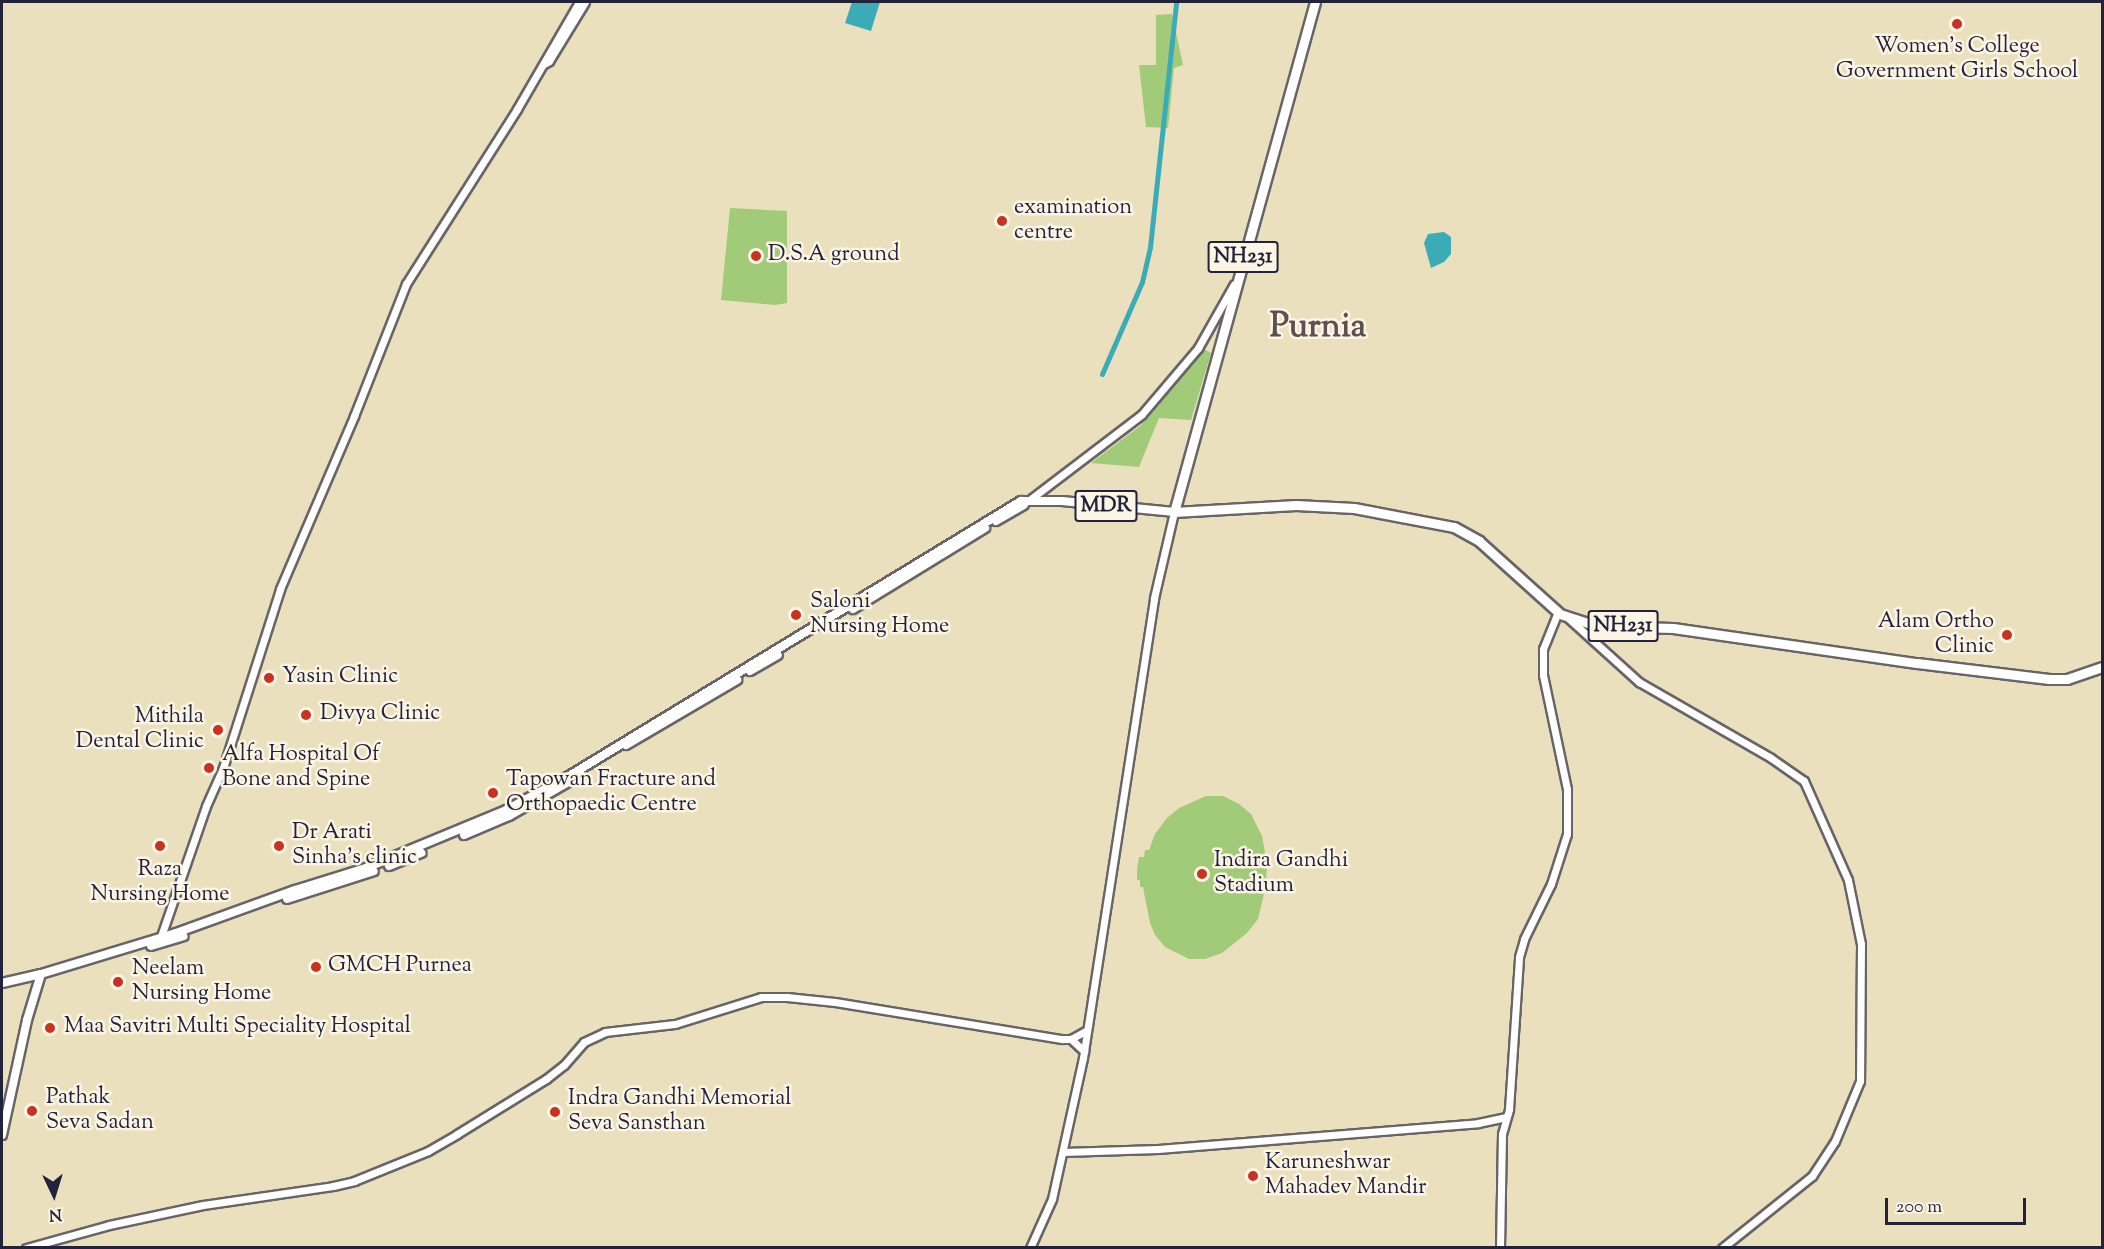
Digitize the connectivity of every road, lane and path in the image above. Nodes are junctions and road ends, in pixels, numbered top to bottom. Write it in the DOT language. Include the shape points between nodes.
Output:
graph roads {
  1 [pos="579,2"];
  2 [pos="585,2"];
  3 [pos="1315,2"];
  4 [pos="544,64"];
  5 [pos="1235,282"];
  6 [pos="1034,500"];
  7 [pos="1173,512"];
  8 [pos="1563,615"];
  9 [pos="2103,667"];
  10 [pos="159,941"];
  11 [pos="40,977"];
  12 [pos="2,983"];
  13 [pos="2,988"];
  14 [pos="1087,1030"];
  15 [pos="1071,1039"];
  16 [pos="1084,1051"];
  17 [pos="1506,1117"];
  18 [pos="1490,1121"];
  19 [pos="1502,1134"];
  20 [pos="2,1136"];
  21 [pos="1063,1152"];
  22 [pos="26,1248"];
  23 [pos="1030,1248"];
  24 [pos="1500,1248"];
  25 [pos="1722,1248"];
  1 -- 4 [label="street"];
  2 -- 4 [label="street"];
  3 -- 5 [label="highway, NH231"];
  4 -- 10 [label="street" via="401,293 354,416 280,589 223,768"];
  5 -- 6 [label="street" via="1198,348 1142,414"];
  5 -- 7 [label="highway, NH231"];
  6 -- 7 [label="main road, MDR"];
  6 -- 10 [label="main road, MDR" via="1009,506 569,776 506,810 395,858"];
  6 -- 10 [label="main road, MDR" via="509,816 398,863"];
  7 -- 8 [label="highway, NH231" via="1308,506 1354,508 1454,527 1479,541"];
  7 -- 14 [label="street, MDR" via="1154,598"];
  8 -- 9 [label="highway, NH231" via="1597,626 1672,628 2049,679 2067,679"];
  8 -- 17 [label="street" via="1543,649 1543,675 1567,789 1567,834 1551,884 1519,957"];
  8 -- 25 [label="street" via="1639,682 1804,781 1846,870 1861,944 1860,1081 1835,1141 1812,1176"];
  10 -- 11 [label="main road, MDR"];
  11 -- 12 [label="main road, MDR"];
  11 -- 13 [label="main road, MDR"];
  11 -- 20 [label="main road"];
  14 -- 15 [label="street"];
  14 -- 16 [label="street, MDR"];
  15 -- 16 [label="street"];
  15 -- 22 [label="street" via="835,1002 761,998 675,1024 614,1030 584,1041 546,1079 457,1134 428,1151 354,1181 202,1205"];
  16 -- 21 [label="street, MDR"];
  17 -- 18 [label="street"];
  17 -- 19 [label="street"];
  18 -- 19 [label="street"];
  18 -- 21 [label="street" via="1121,1151"];
  19 -- 24 [label="street"];
  21 -- 23 [label="street, MDR" via="1052,1199"];
}
